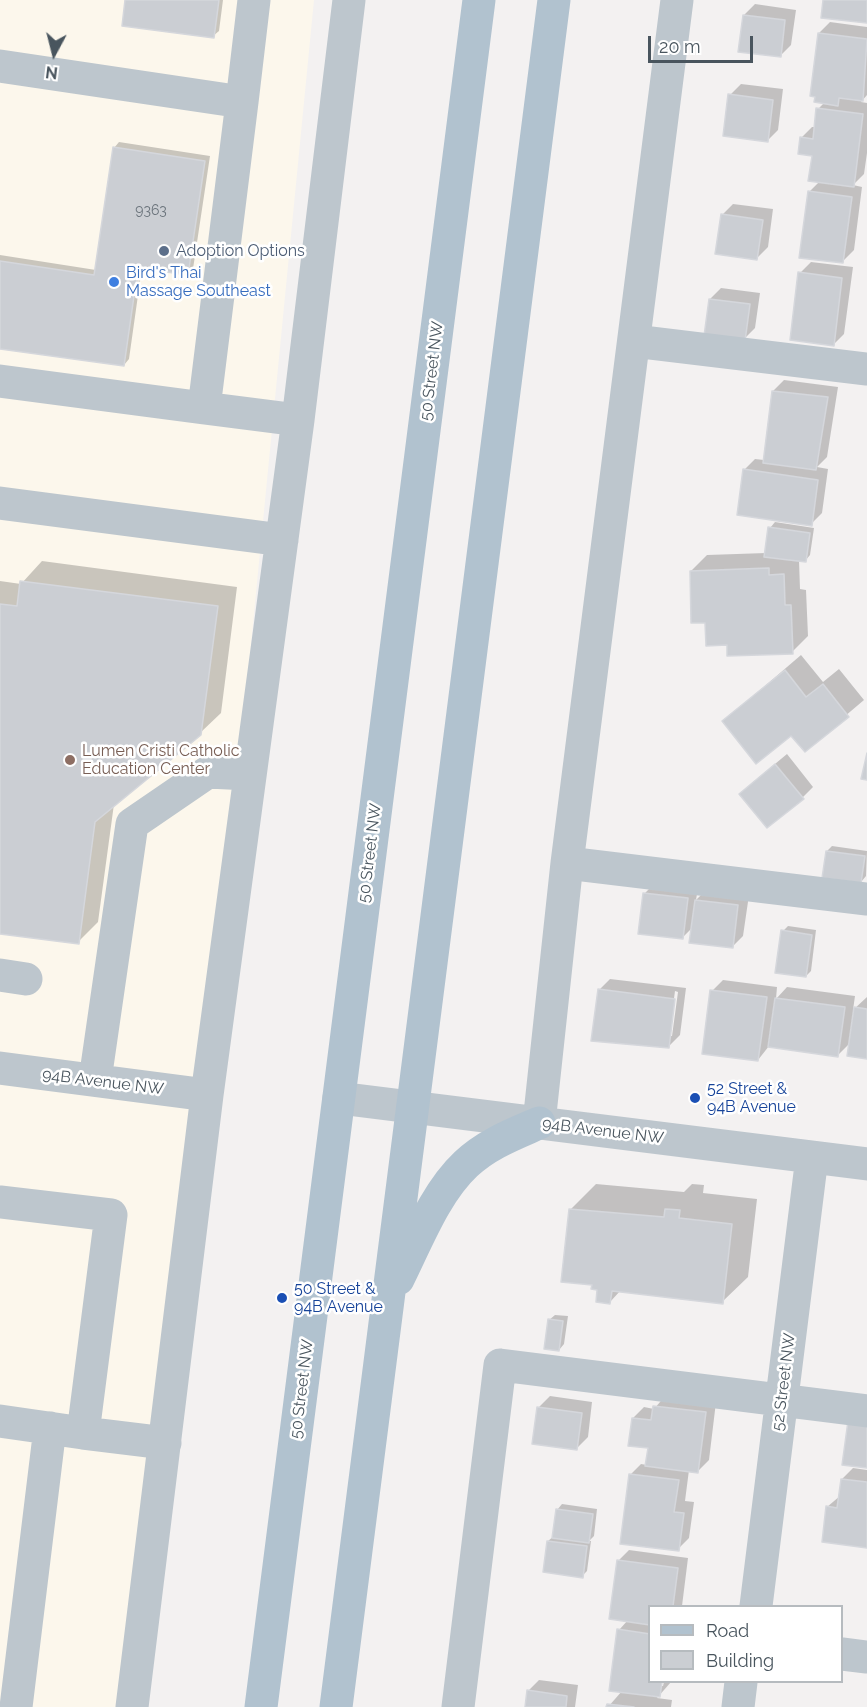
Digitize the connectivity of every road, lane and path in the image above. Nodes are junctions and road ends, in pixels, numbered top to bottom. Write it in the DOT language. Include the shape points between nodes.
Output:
graph roads {
  1 [pos="255,0"];
  2 [pos="349,0"];
  3 [pos="479,0"];
  4 [pos="554,0"];
  5 [pos="677,0"];
  6 [pos="0,66"];
  7 [pos="242,102"];
  8 [pos="634,341"];
  9 [pos="867,369"];
  10 [pos="0,381"];
  11 [pos="204,408"];
  12 [pos="298,420"];
  13 [pos="0,503"];
  14 [pos="282,540"];
  15 [pos="249,774"];
  16 [pos="567,863"];
  17 [pos="867,899"];
  18 [pos="0,1068"];
  19 [pos="95,1080"];
  20 [pos="207,1095"];
  21 [pos="339,1098"];
  22 [pos="412,1107"];
  23 [pos="539,1123"];
  24 [pos="812,1157"];
  25 [pos="867,1164"];
  26 [pos="0,1202"];
  27 [pos="387,1302"];
  28 [pos="782,1401"];
  29 [pos="867,1411"];
  30 [pos="0,1421"];
  31 [pos="50,1428"];
  32 [pos="83,1433"];
  33 [pos="165,1443"];
  34 [pos="756,1605"];
  35 [pos="843,1654"];
  36 [pos="867,1657"];
  37 [pos="741,1683"];
  38 [pos="16,1707"];
  39 [pos="132,1707"];
  40 [pos="261,1707"];
  41 [pos="336,1707"];
  42 [pos="458,1707"];
  43 [pos="738,1707"];
  1 -- 7 [label="street"];
  2 -- 12 [label="street"];
  3 -- 21 [label="main road, 50 Street NW"];
  4 -- 22 [label="main road"];
  5 -- 8 [label="street"];
  6 -- 7 [label="street"];
  7 -- 11 [label="street"];
  8 -- 9 [label="street"];
  8 -- 16 [label="street"];
  10 -- 11 [label="street"];
  11 -- 12 [label="street"];
  12 -- 14 [label="street"];
  13 -- 14 [label="street"];
  14 -- 15 [label="street"];
  15 -- 19 [label="street" via="208,772 132,824"];
  15 -- 20 [label="street"];
  16 -- 17 [label="street"];
  16 -- 23 [label="street"];
  18 -- 19 [label="street, 94B Avenue NW"];
  19 -- 20 [label="street, 94B Avenue NW"];
  20 -- 33 [label="street"];
  21 -- 22 [label="street, 94B Avenue NW"];
  21 -- 40 [label="main road, 50 Street NW"];
  22 -- 23 [label="street, 94B Avenue NW"];
  22 -- 27 [label="main road"];
  23 -- 24 [label="street, 94B Avenue NW"];
  23 -- 27 [label="main road" via="500,1141 465,1165 437,1202"];
  24 -- 25 [label="street, 94B Avenue NW"];
  24 -- 28 [label="street, 52 Street NW"];
  26 -- 32 [label="street" via="111,1215"];
  27 -- 41 [label="main road"];
  28 -- 29 [label="street"];
  28 -- 34 [label="street, 52 Street NW"];
  28 -- 42 [label="street" via="500,1365"];
  30 -- 31 [label="street"];
  31 -- 32 [label="street"];
  31 -- 38 [label="street"];
  32 -- 33 [label="street"];
  33 -- 39 [label="street"];
  35 -- 36 [label="street"];
  37 -- 43 [label="street"];
}
